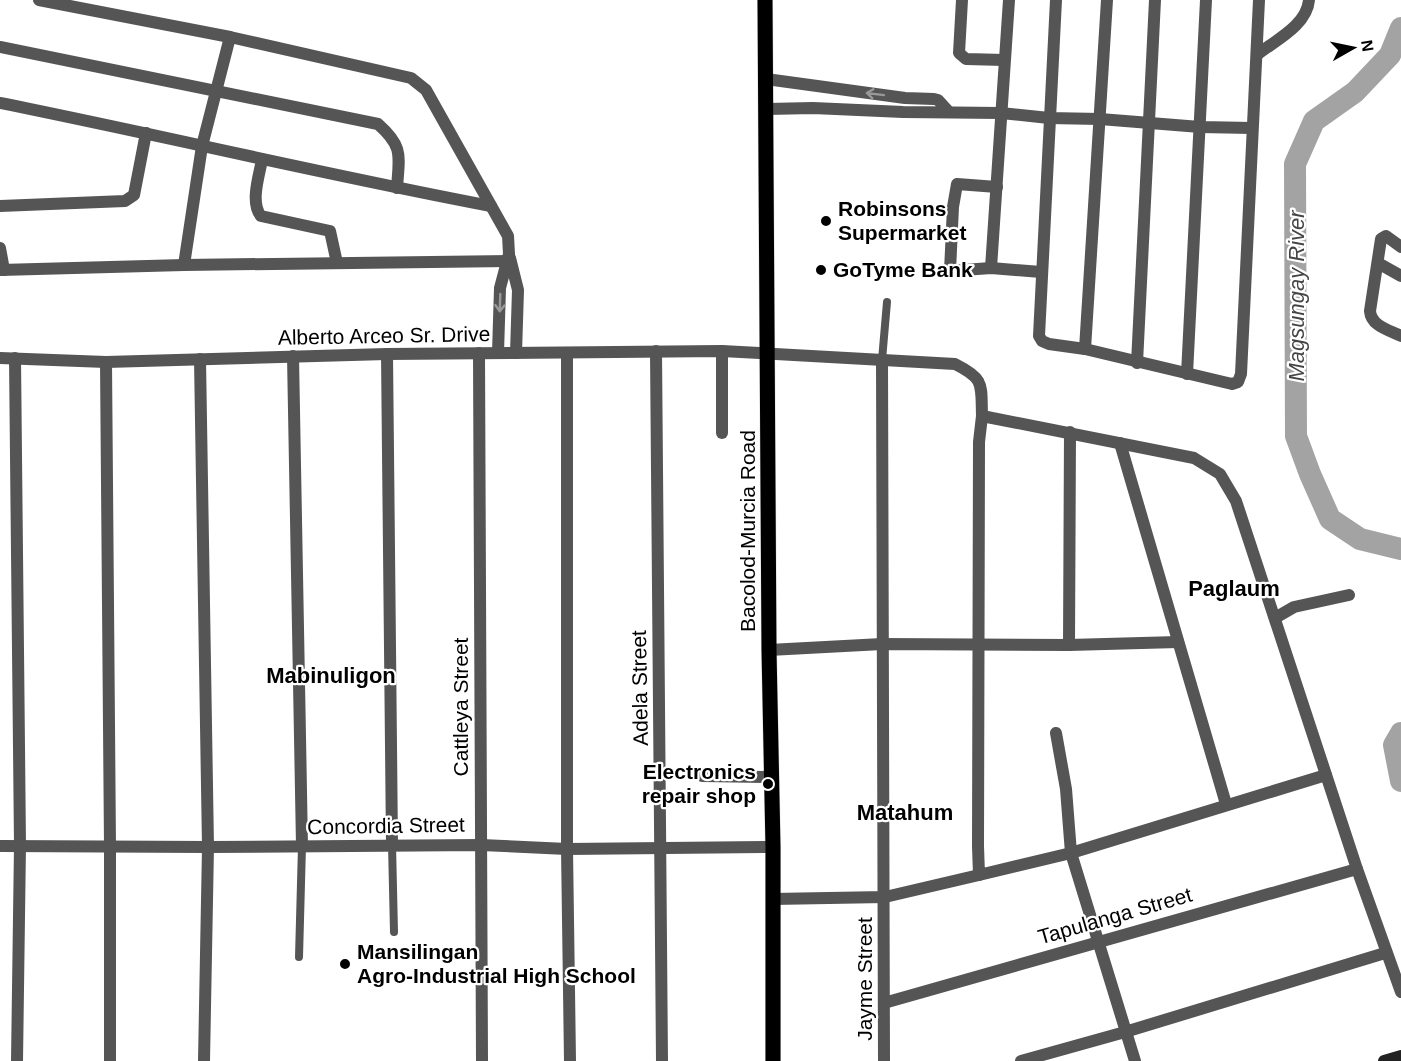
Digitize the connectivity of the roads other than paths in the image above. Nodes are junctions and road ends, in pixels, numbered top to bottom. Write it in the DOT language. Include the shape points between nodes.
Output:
graph roads {
  1 [pos="39,0"];
  2 [pos="765,0"];
  3 [pos="962,0"];
  4 [pos="1009,0"];
  5 [pos="1056,0"];
  6 [pos="1107,0"];
  7 [pos="1155,0"];
  8 [pos="1206,0"];
  9 [pos="1259,0"];
  10 [pos="1309,0"];
  11 [pos="230,38"];
  12 [pos="0,47"];
  13 [pos="1258,54"];
  14 [pos="1004,60"];
  15 [pos="766,79"];
  16 [pos="815,86"];
  17 [pos="217,91"];
  18 [pos="905,98"];
  19 [pos="0,103"];
  20 [pos="813,108"];
  21 [pos="767,109"];
  22 [pos="903,112"];
  23 [pos="949,112"];
  24 [pos="1001,113"];
  25 [pos="1049,118"];
  26 [pos="1100,119"];
  27 [pos="1149,123"];
  28 [pos="1200,127"];
  29 [pos="1252,128"];
  30 [pos="146,133"];
  31 [pos="202,146"];
  32 [pos="262,160"];
  33 [pos="997,187"];
  34 [pos="397,188"];
  35 [pos="0,206"];
  36 [pos="491,206"];
  37 [pos="1401,246"];
  38 [pos="0,248"];
  39 [pos="509,259"];
  40 [pos="337,263"];
  41 [pos="1378,263"];
  42 [pos="184,265"];
  43 [pos="991,268"];
  44 [pos="2,270"];
  45 [pos="1041,272"];
  46 [pos="1401,276"];
  47 [pos="887,302"];
  48 [pos="1401,336"];
  49 [pos="1085,349"];
  50 [pos="656,351"];
  51 [pos="722,351"];
  52 [pos="768,352"];
  53 [pos="498,353"];
  54 [pos="516,353"];
  55 [pos="567,353"];
  56 [pos="387,354"];
  57 [pos="479,354"];
  58 [pos="293,356"];
  59 [pos="0,358"];
  60 [pos="15,358"];
  61 [pos="200,359"];
  62 [pos="882,360"];
  63 [pos="106,362"];
  64 [pos="1137,363"];
  65 [pos="1187,374"];
  66 [pos="982,416"];
  67 [pos="1070,432"];
  68 [pos="722,433"];
  69 [pos="1120,443"];
  70 [pos="1349,595"];
  71 [pos="1275,618"];
  72 [pos="1178,642"];
  73 [pos="978,643"];
  74 [pos="882,644"];
  75 [pos="1069,645"];
  76 [pos="769,650"];
  77 [pos="1056,733"];
  78 [pos="1326,775"];
  79 [pos="702,776"];
  80 [pos="771,777"];
  81 [pos="1226,804"];
  82 [pos="392,844"];
  83 [pos="481,844"];
  84 [pos="20,845"];
  85 [pos="0,846"];
  86 [pos="302,846"];
  87 [pos="111,847"];
  88 [pos="208,847"];
  89 [pos="661,847"];
  90 [pos="773,847"];
  91 [pos="567,849"];
  92 [pos="1071,853"];
  93 [pos="1357,869"];
  94 [pos="980,875"];
  95 [pos="885,897"];
  96 [pos="772,899"];
  97 [pos="394,932"];
  98 [pos="1098,941"];
  99 [pos="1385,953"];
  100 [pos="299,957"];
  101 [pos="1401,992"];
  102 [pos="884,1003"];
  103 [pos="1125,1032"];
  104 [pos="1401,1056"];
  105 [pos="17,1061"];
  106 [pos="110,1061"];
  107 [pos="204,1061"];
  108 [pos="482,1061"];
  109 [pos="570,1061"];
  110 [pos="662,1061"];
  111 [pos="773,1061"];
  112 [pos="884,1061"];
  113 [pos="1021,1061"];
  114 [pos="1135,1061"];
  115 [pos="1384,1061"];
  1 -- 11 [label="street"];
  2 -- 15 [label="main road, Bacolod-Murcia Road"];
  3 -- 14 [label="street" via="959,53 966,58"];
  4 -- 14 [label="street"];
  5 -- 25 [label="street"];
  6 -- 26 [label="street"];
  7 -- 27 [label="street"];
  8 -- 28 [label="street"];
  9 -- 13 [label="street"];
  10 -- 13 [label="street" via="1302,20"];
  11 -- 17 [label="street"];
  11 -- 36 [label="street" via="420,83"];
  12 -- 17 [label="street"];
  13 -- 29 [label="street"];
  14 -- 24 [label="street"];
  15 -- 16 [label="street"];
  15 -- 21 [label="main road, Bacolod-Murcia Road"];
  18 -- 16 [label="street, one-way"];
  16 -- 20 [label="street"];
  17 -- 31 [label="street"];
  17 -- 34 [label="street" via="378,124 399,150"];
  18 -- 22 [label="street"];
  18 -- 23 [label="street" via="938,100"];
  19 -- 30 [label="street"];
  20 -- 21 [label="street"];
  20 -- 22 [label="street"];
  21 -- 52 [label="main road, Bacolod-Murcia Road"];
  22 -- 23 [label="street"];
  23 -- 24 [label="street"];
  24 -- 25 [label="street"];
  24 -- 33 [label="street"];
  25 -- 26 [label="street"];
  25 -- 45 [label="street"];
  26 -- 27 [label="street"];
  26 -- 49 [label="street"];
  27 -- 28 [label="street"];
  27 -- 64 [label="street"];
  28 -- 29 [label="street"];
  28 -- 65 [label="street"];
  29 -- 65 [label="street" via="1242,374 1232,384"];
  30 -- 31 [label="street"];
  30 -- 35 [label="street" via="134,195 125,201"];
  31 -- 32 [label="street"];
  31 -- 42 [label="street"];
  32 -- 34 [label="street"];
  32 -- 40 [label="street" via="257,211 261,216 330,231"];
  33 -- 43 [label="street"];
  33 -- 43 [label="street" via="957,184 953,207 950,271"];
  34 -- 36 [label="street"];
  36 -- 39 [label="street" via="508,236"];
  37 -- 41 [label="street" via="1383,237"];
  38 -- 44 [label="street"];
  39 -- 40 [label="street"];
  39 -- 53 [label="street, one-way" via="500,288"];
  39 -- 54 [label="street" via="518,290"];
  40 -- 42 [label="street"];
  41 -- 46 [label="street"];
  41 -- 48 [label="street" via="1370,318"];
  42 -- 44 [label="street"];
  43 -- 45 [label="street"];
  45 -- 49 [label="street" via="1039,336 1049,344"];
  47 -- 62 [label="lane"];
  49 -- 64 [label="street"];
  50 -- 51 [label="street, Alberto Arceo Sr. Drive"];
  50 -- 55 [label="street, Alberto Arceo Sr. Drive"];
  50 -- 89 [label="street, Adela Street"];
  51 -- 52 [label="street, Alberto Arceo Sr. Drive"];
  51 -- 68 [label="street"];
  52 -- 62 [label="street, Alberto Arceo Sr. Drive"];
  52 -- 76 [label="main road, Bacolod-Murcia Road"];
  53 -- 54 [label="street, Alberto Arceo Sr. Drive"];
  53 -- 57 [label="street, Alberto Arceo Sr. Drive"];
  54 -- 55 [label="street, Alberto Arceo Sr. Drive"];
  55 -- 91 [label="street"];
  56 -- 57 [label="street, Alberto Arceo Sr. Drive"];
  56 -- 58 [label="street, Alberto Arceo Sr. Drive"];
  56 -- 82 [label="street"];
  57 -- 83 [label="street, Cattleya Street"];
  58 -- 61 [label="street, Alberto Arceo Sr. Drive"];
  58 -- 86 [label="street"];
  59 -- 60 [label="street, Alberto Arceo Sr. Drive"];
  60 -- 63 [label="street, Alberto Arceo Sr. Drive"];
  60 -- 84 [label="street"];
  61 -- 63 [label="street, Alberto Arceo Sr. Drive"];
  61 -- 88 [label="street"];
  62 -- 66 [label="street, Alberto Arceo Sr. Drive" via="955,364 973,374 981,387"];
  62 -- 74 [label="street, Jayme Street"];
  63 -- 87 [label="street"];
  64 -- 65 [label="street"];
  66 -- 67 [label="street"];
  66 -- 73 [label="street, Alberto Arceo Sr. Drive"];
  67 -- 69 [label="street"];
  67 -- 75 [label="street"];
  69 -- 71 [label="street" via="1194,458 1220,474 1236,501"];
  69 -- 72 [label="street"];
  70 -- 71 [label="street" via="1294,607"];
  71 -- 78 [label="street"];
  72 -- 75 [label="street"];
  72 -- 81 [label="street"];
  73 -- 74 [label="street"];
  73 -- 75 [label="street"];
  73 -- 94 [label="street, Alberto Arceo Sr. Drive"];
  74 -- 76 [label="street"];
  74 -- 95 [label="street, Jayme Street"];
  76 -- 80 [label="main road, Bacolod-Murcia Road"];
  77 -- 92 [label="street"];
  78 -- 81 [label="street"];
  78 -- 93 [label="street"];
  79 -- 80 [label="street"];
  80 -- 90 [label="main road, Bacolod-Murcia Road"];
  81 -- 92 [label="street"];
  82 -- 83 [label="street, Concordia Street"];
  82 -- 86 [label="street, Concordia Street"];
  82 -- 97 [label="lane"];
  83 -- 91 [label="street, Concordia Street"];
  83 -- 108 [label="street, Cattleya Street"];
  84 -- 85 [label="street, Concordia Street"];
  84 -- 87 [label="street, Concordia Street"];
  84 -- 105 [label="street"];
  86 -- 88 [label="street, Concordia Street"];
  86 -- 100 [label="lane"];
  87 -- 88 [label="street, Concordia Street"];
  87 -- 106 [label="street"];
  88 -- 107 [label="street"];
  89 -- 90 [label="street, Concordia Street"];
  89 -- 91 [label="street, Concordia Street"];
  89 -- 110 [label="street, Adela Street"];
  90 -- 96 [label="main road, Bacolod-Murcia Road"];
  91 -- 109 [label="street"];
  92 -- 94 [label="street"];
  92 -- 98 [label="street"];
  93 -- 98 [label="street, Tapulanga Street"];
  93 -- 99 [label="street"];
  94 -- 95 [label="street"];
  95 -- 96 [label="street"];
  95 -- 102 [label="street, Jayme Street"];
  96 -- 111 [label="main road, Bacolod-Murcia Road"];
  98 -- 102 [label="street, Tapulanga Street"];
  98 -- 103 [label="street"];
  99 -- 101 [label="street"];
  99 -- 103 [label="street"];
  102 -- 112 [label="street, Jayme Street"];
  103 -- 113 [label="street"];
  103 -- 114 [label="street"];
  104 -- 115 [label="main road"];
}
